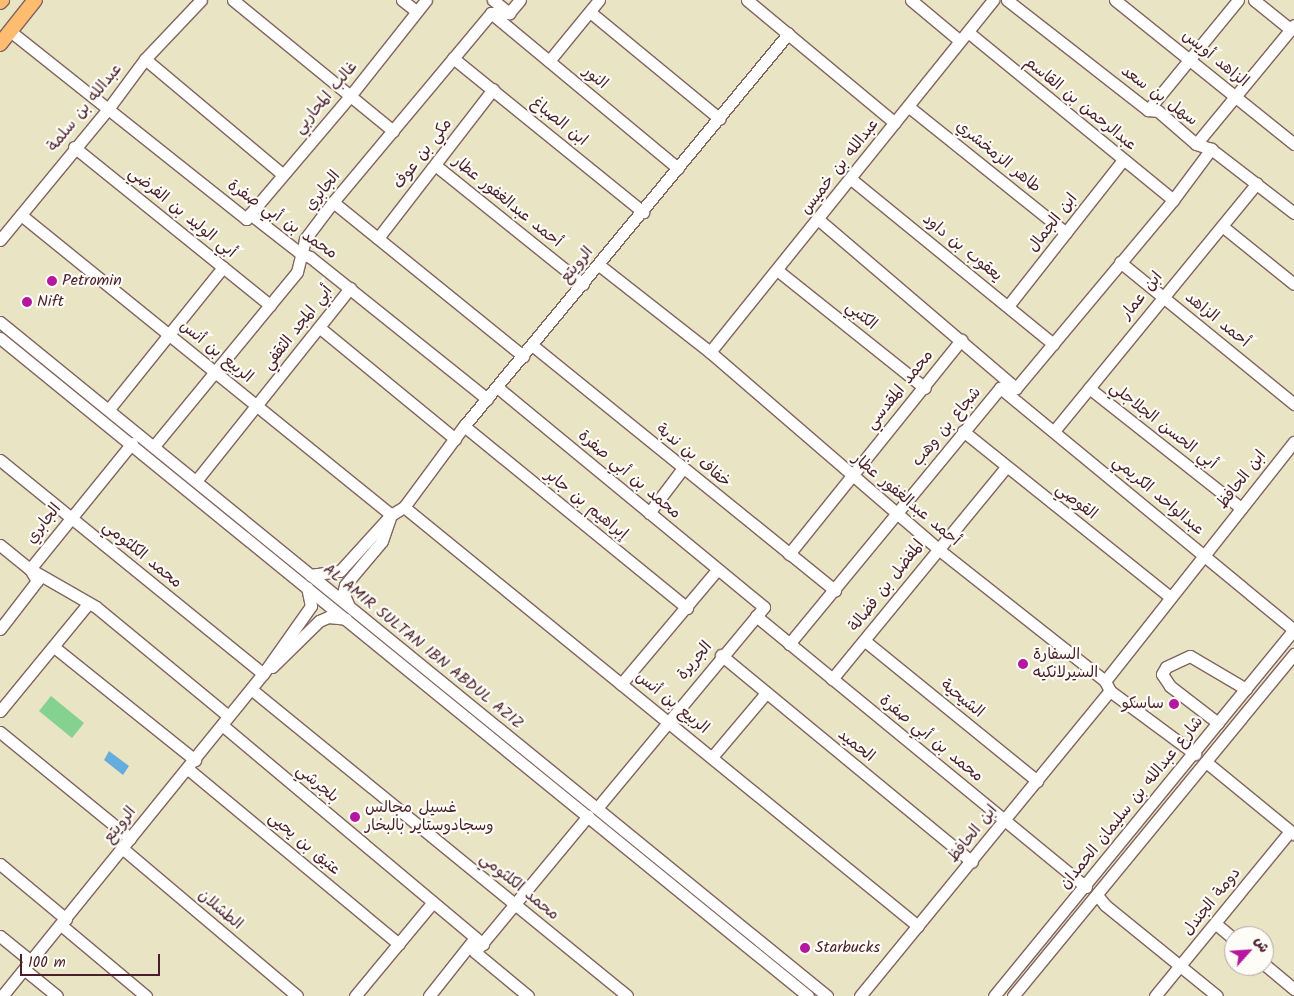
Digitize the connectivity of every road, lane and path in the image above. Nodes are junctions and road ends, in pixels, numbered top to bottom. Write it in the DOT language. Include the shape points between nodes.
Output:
graph roads {
  1 [pos="35,0"];
  2 [pos="201,0"];
  3 [pos="233,0"];
  4 [pos="402,0"];
  5 [pos="426,0"];
  6 [pos="493,0"];
  7 [pos="520,0"];
  8 [pos="599,0"];
  9 [pos="747,0"];
  10 [pos="911,0"];
  11 [pos="1008,0"];
  12 [pos="1115,0"];
  13 [pos="1238,0"];
  14 [pos="1254,0"];
  15 [pos="991,1"];
  16 [pos="416,11"];
  17 [pos="590,12"];
  18 [pos="491,13"];
  19 [pos="509,13"];
  20 [pos="1292,27"];
  21 [pos="10,31"];
  22 [pos="788,34"];
  23 [pos="964,37"];
  24 [pos="0,44"];
  25 [pos="453,58"];
  26 [pos="145,59"];
  27 [pos="1189,59"];
  28 [pos="549,61"];
  29 [pos="493,90"];
  30 [pos="350,96"];
  31 [pos="1236,96"];
  32 [pos="909,107"];
  33 [pos="108,109"];
  34 [pos="1148,110"];
  35 [pos="720,119"];
  36 [pos="895,123"];
  37 [pos="394,131"];
  38 [pos="1196,144"];
  39 [pos="1294,144"];
  40 [pos="74,147"];
  41 [pos="1211,149"];
  42 [pos="1123,160"];
  43 [pos="435,165"];
  44 [pos="678,168"];
  45 [pos="282,174"];
  46 [pos="851,179"];
  47 [pos="1257,183"];
  48 [pos="1173,200"];
  49 [pos="333,202"];
  50 [pos="643,212"];
  51 [pos="1294,213"];
  52 [pos="250,214"];
  53 [pos="21,215"];
  54 [pos="819,220"];
  55 [pos="1222,226"];
  56 [pos="1066,233"];
  57 [pos="378,238"];
  58 [pos="0,240"];
  59 [pos="300,252"];
  60 [pos="1120,262"];
  61 [pos="599,264"];
  62 [pos="223,267"];
  63 [pos="777,270"];
  64 [pos="583,284"];
  65 [pos="1294,284"];
  66 [pos="350,288"];
  67 [pos="1162,296"];
  68 [pos="270,305"];
  69 [pos="1008,306"];
  70 [pos="0,322"];
  71 [pos="320,328"];
  72 [pos="169,335"];
  73 [pos="0,338"];
  74 [pos="961,340"];
  75 [pos="1053,344"];
  76 [pos="532,345"];
  77 [pos="710,352"];
  78 [pos="523,356"];
  79 [pos="215,373"];
  80 [pos="497,387"];
  81 [pos="924,388"];
  82 [pos="1000,388"];
  83 [pos="1016,388"];
  84 [pos="1089,388"];
  85 [pos="487,399"];
  86 [pos="1294,404"];
  87 [pos="257,406"];
  88 [pos="109,409"];
  89 [pos="464,426"];
  90 [pos="963,431"];
  91 [pos="1054,431"];
  92 [pos="455,439"];
  93 [pos="1294,442"];
  94 [pos="132,444"];
  95 [pos="154,446"];
  96 [pos="0,460"];
  97 [pos="684,468"];
  98 [pos="1006,468"];
  99 [pos="852,476"];
  100 [pos="196,481"];
  101 [pos="404,507"];
  102 [pos="1241,508"];
  103 [pos="896,512"];
  104 [pos="649,513"];
  105 [pos="391,515"];
  106 [pos="70,518"];
  107 [pos="0,545"];
  108 [pos="938,549"];
  109 [pos="789,554"];
  110 [pos="1204,556"];
  111 [pos="30,569"];
  112 [pos="718,570"];
  113 [pos="310,575"];
  114 [pos="307,587"];
  115 [pos="835,590"];
  116 [pos="1170,596"];
  117 [pos="88,604"];
  118 [pos="350,607"];
  119 [pos="687,608"];
  120 [pos="760,611"];
  121 [pos="348,620"];
  122 [pos="2,622"];
  123 [pos="1294,630"];
  124 [pos="865,641"];
  125 [pos="789,644"];
  126 [pos="54,647"];
  127 [pos="1294,654"];
  128 [pos="721,655"];
  129 [pos="263,674"];
  130 [pos="832,679"];
  131 [pos="622,684"];
  132 [pos="1108,686"];
  133 [pos="251,689"];
  134 [pos="1246,689"];
  135 [pos="766,693"];
  136 [pos="0,712"];
  137 [pos="667,720"];
  138 [pos="225,721"];
  139 [pos="1218,723"];
  140 [pos="0,732"];
  141 [pos="1195,754"];
  142 [pos="712,757"];
  143 [pos="1206,762"];
  144 [pos="192,765"];
  145 [pos="1038,781"];
  146 [pos="592,812"];
  147 [pos="1005,821"];
  148 [pos="1292,832"];
  149 [pos="130,838"];
  150 [pos="122,848"];
  151 [pos="972,862"];
  152 [pos="0,864"];
  153 [pos="1086,887"];
  154 [pos="1097,895"];
  155 [pos="433,902"];
  156 [pos="515,905"];
  157 [pos="63,922"];
  158 [pos="1216,924"];
  159 [pos="918,926"];
  160 [pos="1224,931"];
  161 [pos="0,936"];
  162 [pos="399,944"];
  163 [pos="478,945"];
  164 [pos="28,966"];
  165 [pos="1180,966"];
  166 [pos="1274,972"];
  167 [pos="1294,989"];
  168 [pos="435,994"];
  169 [pos="2,996"];
  170 [pos="57,996"];
  171 [pos="146,996"];
  172 [pos="297,996"];
  173 [pos="356,996"];
  174 [pos="528,996"];
  175 [pos="627,996"];
  176 [pos="808,996"];
  177 [pos="827,996"];
  178 [pos="860,996"];
  179 [pos="994,996"];
  180 [pos="1013,996"];
  181 [pos="1155,996"];
  182 [pos="1217,996"];
  1 -- 21 [label="main road"];
  2 -- 26 [label="street, عبدالله بن سلمة"];
  3 -- 30 [label="street"];
  4 -- 16 [label="street"];
  5 -- 16 [label="street, غالب المحاربي"];
  6 -- 19 [label="street"];
  7 -- 19 [label="street"];
  8 -- 17 [label="street"];
  9 -- 22 [label="street"];
  10 -- 23 [label="street, عبدالرحمن بن القاسم"];
  11 -- 34 [label="street, سهل بن سعد"];
  12 -- 27 [label="street, الزاهد أويس"];
  13 -- 27 [label="street"];
  14 -- 20 [label="street"];
  15 -- 23 [label="street, عبدالله بن خميس"];
  16 -- 30 [label="street, غالب المحاربي"];
  17 -- 28 [label="street"];
  17 -- 35 [label="street"];
  18 -- 19 [label="street"];
  18 -- 25 [label="street, الجابري"];
  18 -- 28 [label="street, النور"];
  20 -- 31 [label="street"];
  21 -- 24 [label="main road"];
  21 -- 33 [label="street, محمد بن أبي صفرة"];
  22 -- 35 [label="street, الرويتع"];
  22 -- 36 [label="street"];
  23 -- 32 [label="street, عبدالله بن خميس"];
  23 -- 42 [label="street, عبدالرحمن بن القاسم"];
  25 -- 29 [label="street, ابن الصباغ"];
  25 -- 37 [label="street, الجابري"];
  26 -- 33 [label="street, عبدالله بن سلمة"];
  26 -- 45 [label="street"];
  27 -- 31 [label="street, الزاهد أويس"];
  27 -- 34 [label="street"];
  28 -- 44 [label="street, النور"];
  29 -- 43 [label="street, مكي بن عوف"];
  29 -- 50 [label="street, ابن الصباغ"];
  30 -- 37 [label="street"];
  30 -- 45 [label="street, غالب المحاربي"];
  31 -- 38 [label="street"];
  31 -- 39 [label="street, الزاهد أويس"];
  32 -- 36 [label="street, عبدالله بن خميس"];
  32 -- 56 [label="street, طاهر الزمخشري"];
  33 -- 40 [label="street, عبدالله بن سلمة"];
  33 -- 52 [label="street, محمد بن أبي صفرة" via="246,219"];
  34 -- 38 [label="street, سهل بن سعد" via="1158,111"];
  35 -- 44 [label="street, الرويتع"];
  36 -- 46 [label="street, عبدالله بن خميس"];
  37 -- 49 [label="street, الجابري"];
  38 -- 41 [label="street, سهل بن سعد"];
  40 -- 53 [label="street, عبدالله بن سلمة"];
  40 -- 62 [label="street, أبي الوليد بن الفرضي"];
  41 -- 47 [label="street, سهل بن سعد"];
  41 -- 48 [label="street"];
  42 -- 48 [label="street, عبدالرحمن بن القاسم"];
  42 -- 56 [label="street, ابن الجمال"];
  43 -- 57 [label="street, مكي بن عوف"];
  43 -- 64 [label="street, أحمد عبدالغفور عطار"];
  44 -- 50 [label="street, الرويتع"];
  45 -- 52 [label="street, غالب المحاربي"];
  46 -- 54 [label="street, عبدالله بن خميس"];
  46 -- 69 [label="street, يعقوب بن داود"];
  47 -- 51 [label="street, سهل بن سعد"];
  47 -- 55 [label="street, ابن عمار"];
  48 -- 60 [label="street"];
  49 -- 57 [label="street"];
  49 -- 59 [label="street, الجابري" via="305,239"];
  50 -- 61 [label="street, الرويتع"];
  52 -- 59 [label="street, محمد بن أبي صفرة"];
  53 -- 58 [label="street, عبدالله بن سلمة"];
  53 -- 72 [label="street, الربيع بن أنس"];
  54 -- 63 [label="street, عبدالله بن خميس"];
  54 -- 74 [label="street"];
  55 -- 65 [label="street"];
  55 -- 67 [label="street, ابن عمار"];
  56 -- 69 [label="street, ابن الجمال"];
  57 -- 78 [label="street"];
  59 -- 66 [label="street, محمد بن أبي صفرة" via="310,256"];
  59 -- 68 [label="street, الجابري" via="298,272"];
  60 -- 67 [label="street, أحمد الزاهد"];
  60 -- 75 [label="street"];
  61 -- 64 [label="street, الرويتع"];
  61 -- 77 [label="street, أحمد عبدالغفور عطار"];
  62 -- 68 [label="street, أبي الوليد بن الفرضي"];
  62 -- 72 [label="street"];
  63 -- 77 [label="street, عبدالله بن خميس"];
  63 -- 81 [label="street, الكتبي"];
  64 -- 76 [label="street, الرويتع"];
  66 -- 71 [label="street, أبي المجد الثقفي"];
  66 -- 85 [label="street, محمد بن أبي صفرة"];
  67 -- 84 [label="street, ابن عمار"];
  67 -- 86 [label="street, أحمد الزاهد"];
  68 -- 79 [label="street, الجابري"];
  69 -- 75 [label="street, يعقوب بن داود"];
  70 -- 88 [label="street, AL AMIR SULTAN IBN ABDUL AZIZ"];
  71 -- 87 [label="street, أبي المجد الثقفي"];
  71 -- 92 [label="street"];
  72 -- 79 [label="street, الربيع بن أنس"];
  72 -- 88 [label="street"];
  73 -- 94 [label="street, AL AMIR SULTAN IBN ABDUL AZIZ"];
  74 -- 81 [label="street, محمد المقدسي"];
  74 -- 83 [label="street"];
  75 -- 83 [label="street"];
  76 -- 78 [label="street, الرويتع"];
  76 -- 97 [label="street, خفاف بن ندبة"];
  77 -- 99 [label="street, أحمد عبدالغفور عطار"];
  78 -- 80 [label="street, الرويتع"];
  79 -- 87 [label="street, الربيع بن أنس"];
  79 -- 95 [label="street, الجابري"];
  80 -- 85 [label="street, الرويتع"];
  80 -- 104 [label="street, محمد بن أبي صفرة"];
  81 -- 99 [label="street, محمد المقدسي"];
  82 -- 83 [label="street, شجاع بن وهب"];
  82 -- 90 [label="street, شجاع بن وهب"];
  82 -- 91 [label="street, عبدالواحد الكريمي"];
  84 -- 91 [label="street, ابن عمار"];
  84 -- 102 [label="street, أبي الحسن الجلاجلي"];
  85 -- 89 [label="street, الرويتع"];
  87 -- 100 [label="street, أبي المجد الثقفي"];
  87 -- 105 [label="street, الربيع بن أنس"];
  88 -- 95 [label="street, AL AMIR SULTAN IBN ABDUL AZIZ"];
  89 -- 92 [label="street, الرويتع"];
  89 -- 119 [label="street, إبراهيم بن جابر"];
  90 -- 98 [label="street, القوصي"];
  90 -- 103 [label="street, شجاع بن وهب"];
  91 -- 110 [label="street, عبدالواحد الكريمي"];
  92 -- 101 [label="street, الرويتع"];
  93 -- 102 [label="street, ابن الحافظ"];
  94 -- 106 [label="street, الجابري"];
  94 -- 114 [label="street, AL AMIR SULTAN IBN ABDUL AZIZ"];
  95 -- 100 [label="street, AL AMIR SULTAN IBN ABDUL AZIZ"];
  96 -- 106 [label="street, محمد الكلثومي"];
  97 -- 104 [label="street"];
  97 -- 109 [label="street, خفاف بن ندبة"];
  98 -- 108 [label="street, المفضل بن فضالة"];
  98 -- 116 [label="street, القوصي"];
  99 -- 103 [label="street, أحمد عبدالغفور عطار"];
  99 -- 109 [label="street, محمد المقدسي"];
  100 -- 113 [label="street, AL AMIR SULTAN IBN ABDUL AZIZ"];
  101 -- 105 [label="street, الرويتع"];
  101 -- 131 [label="street, الربيع بن أنس"];
  102 -- 110 [label="street, ابن الحافظ"];
  103 -- 108 [label="street, أحمد عبدالغفور عطار"];
  103 -- 115 [label="street, شجاع بن وهب"];
  104 -- 112 [label="street, محمد بن أبي صفرة"];
  105 -- 113 [label="street, الرويتع" via="340,571"];
  105 -- 118 [label="street" via="382,541 345,585 343,594"];
  106 -- 111 [label="street, الجابري"];
  106 -- 129 [label="street, محمد الكلثومي"];
  107 -- 111 [label="street, بلجرشي"];
  108 -- 124 [label="street, المفضل بن فضالة"];
  108 -- 132 [label="street, أحمد عبدالغفور عطار"];
  109 -- 115 [label="street, خفاف بن ندبة"];
  110 -- 116 [label="street, ابن الحافظ"];
  110 -- 123 [label="street, عبدالواحد الكريمي"];
  111 -- 117 [label="street, بلجرشي"];
  111 -- 122 [label="street, الجابري" via="37,581"];
  112 -- 119 [label="street"];
  112 -- 120 [label="street, محمد بن أبي صفرة"];
  113 -- 118 [label="street, AL AMIR SULTAN IBN ABDUL AZIZ"];
  114 -- 121 [label="street, AL AMIR SULTAN IBN ABDUL AZIZ"];
  114 -- 129 [label="street" via="311,606"];
  115 -- 125 [label="street, شجاع بن وهب"];
  116 -- 132 [label="street, ابن الحافظ"];
  117 -- 126 [label="street"];
  117 -- 138 [label="street, بلجرشي"];
  118 -- 146 [label="street, AL AMIR SULTAN IBN ABDUL AZIZ"];
  119 -- 131 [label="street"];
  120 -- 125 [label="street, محمد بن أبي صفرة"];
  120 -- 128 [label="street, الجريرة"];
  121 -- 129 [label="street" via="328,617 319,621"];
  121 -- 146 [label="street, AL AMIR SULTAN IBN ABDUL AZIZ"];
  123 -- 134 [label="street, شارع عبدالله بن سليمان الحمدان"];
  124 -- 130 [label="street, المفضل بن فضالة"];
  124 -- 145 [label="street, الشيحية"];
  125 -- 130 [label="street, محمد بن أبي صفرة"];
  126 -- 136 [label="street"];
  126 -- 144 [label="street, عتيق بن يحيى"];
  127 -- 143 [label="street, شارع عبدالله بن سليمان الحمدان"];
  128 -- 135 [label="street, الحميد"];
  128 -- 137 [label="street, الجريرة"];
  129 -- 133 [label="street, الرويتع"];
  130 -- 147 [label="street, محمد بن أبي صفرة"];
  131 -- 137 [label="street, الربيع بن أنس"];
  132 -- 141 [label="street, أحمد عبدالغفور عطار"];
  132 -- 145 [label="street, ابن الحافظ"];
  133 -- 138 [label="street, الرويتع"];
  133 -- 156 [label="street, محمد الكلثومي"];
  134 -- 139 [label="street, شارع عبدالله بن سليمان الحمدان"];
  134 -- 139 [label="street" via="1190,656 1166,667 1162,674 1170,686"];
  135 -- 142 [label="street"];
  135 -- 151 [label="street, الحميد"];
  137 -- 142 [label="street, الربيع بن أنس"];
  137 -- 146 [label="street, الجريرة"];
  138 -- 144 [label="street, الرويتع"];
  138 -- 155 [label="street, بلجرشي"];
  139 -- 141 [label="street, شارع عبدالله بن سليمان الحمدان"];
  140 -- 149 [label="street"];
  141 -- 153 [label="street, شارع عبدالله بن سليمان الحمدان"];
  142 -- 159 [label="street, الربيع بن أنس"];
  143 -- 148 [label="street"];
  143 -- 154 [label="street, شارع عبدالله بن سليمان الحمدان"];
  144 -- 149 [label="street, الرويتع"];
  144 -- 162 [label="street, عتيق بن يحيى"];
  145 -- 147 [label="street, ابن الحافظ"];
  146 -- 156 [label="street, الجريرة"];
  146 -- 176 [label="street, AL AMIR SULTAN IBN ABDUL AZIZ"];
  146 -- 177 [label="street, AL AMIR SULTAN IBN ABDUL AZIZ"];
  147 -- 151 [label="street, ابن الحافظ"];
  147 -- 153 [label="street, محمد بن أبي صفرة"];
  148 -- 158 [label="street, دومة الجندل"];
  149 -- 150 [label="street, الرويتع"];
  150 -- 157 [label="street, الرويتع"];
  150 -- 172 [label="street, الطشلان"];
  151 -- 159 [label="street, ابن الحافظ"];
  152 -- 157 [label="street"];
  153 -- 179 [label="street, شارع عبدالله بن سليمان الحمدان"];
  154 -- 165 [label="street"];
  154 -- 180 [label="street, شارع عبدالله بن سليمان الحمدان"];
  155 -- 162 [label="street"];
  155 -- 163 [label="street, بلجرشي"];
  156 -- 163 [label="street, الجريرة"];
  156 -- 175 [label="street, محمد الكلثومي"];
  157 -- 164 [label="street, الرويتع"];
  157 -- 171 [label="street"];
  158 -- 160 [label="street"];
  158 -- 165 [label="street, دومة الجندل"];
  159 -- 178 [label="street, ابن الحافظ"];
  161 -- 164 [label="street"];
  162 -- 173 [label="street"];
  163 -- 168 [label="street, الجريرة"];
  163 -- 174 [label="street, بلجرشي"];
  164 -- 169 [label="street, الرويتع"];
  164 -- 170 [label="street"];
  165 -- 181 [label="street, دومة الجندل"];
  165 -- 182 [label="street"];
  166 -- 167 [label="street"];
}
